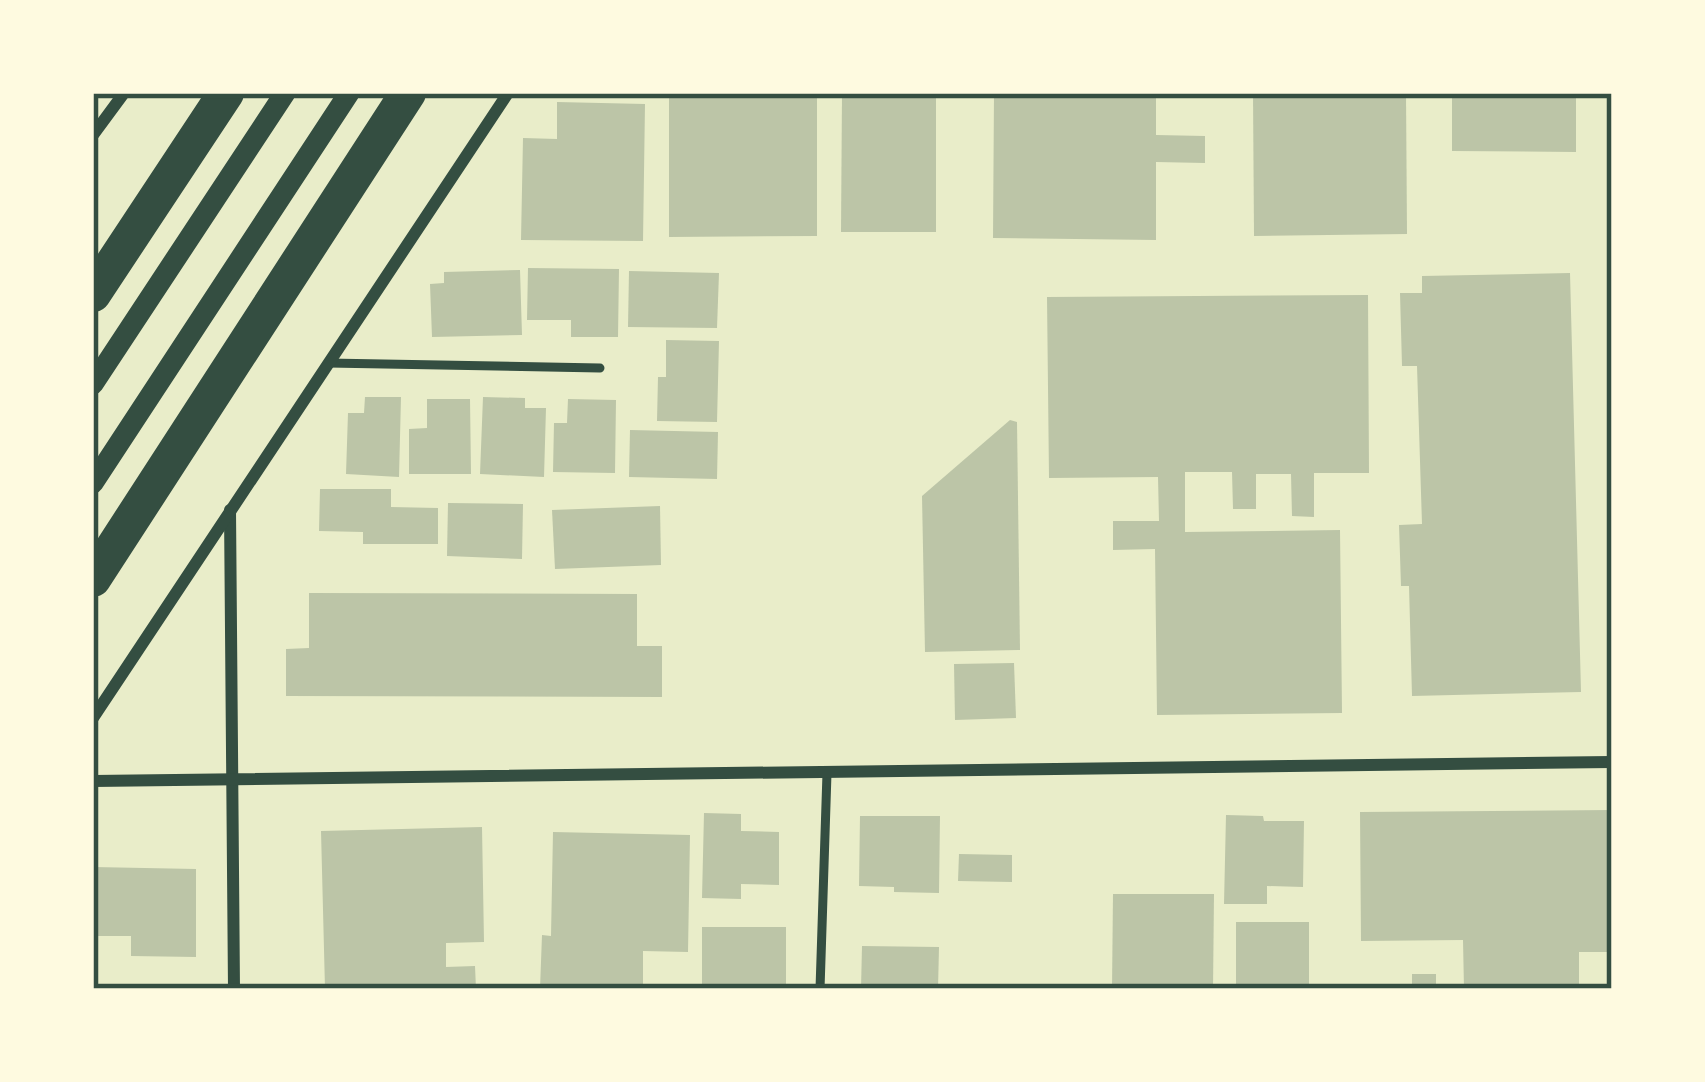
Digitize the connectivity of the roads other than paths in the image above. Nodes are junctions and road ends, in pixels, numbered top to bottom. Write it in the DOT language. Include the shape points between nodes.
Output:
graph roads {
  1 [pos="124,93"];
  2 [pos="226,93"];
  3 [pos="285,93"];
  4 [pos="349,93"];
  5 [pos="407,93"];
  6 [pos="508,93"];
  7 [pos="93,136"];
  8 [pos="93,293"];
  9 [pos="328,363"];
  10 [pos="600,368"];
  11 [pos="93,384"];
  12 [pos="93,483"];
  13 [pos="230,510"];
  14 [pos="93,579"];
  15 [pos="93,718"];
  16 [pos="1612,762"];
  17 [pos="827,773"];
  18 [pos="93,781"];
  19 [pos="232,781"];
  20 [pos="234,989"];
  21 [pos="820,989"];
  1 -- 7 [label="street"];
  2 -- 8 [label="highway"];
  3 -- 11 [label="street"];
  4 -- 12 [label="street"];
  5 -- 14 [label="highway"];
  6 -- 9 [label="street"];
  9 -- 10 [label="lane"];
  9 -- 13 [label="street"];
  13 -- 15 [label="street"];
  13 -- 19 [label="street"];
  16 -- 17 [label="street"];
  17 -- 19 [label="street"];
  17 -- 21 [label="lane"];
  18 -- 19 [label="street"];
  19 -- 20 [label="street"];
}
